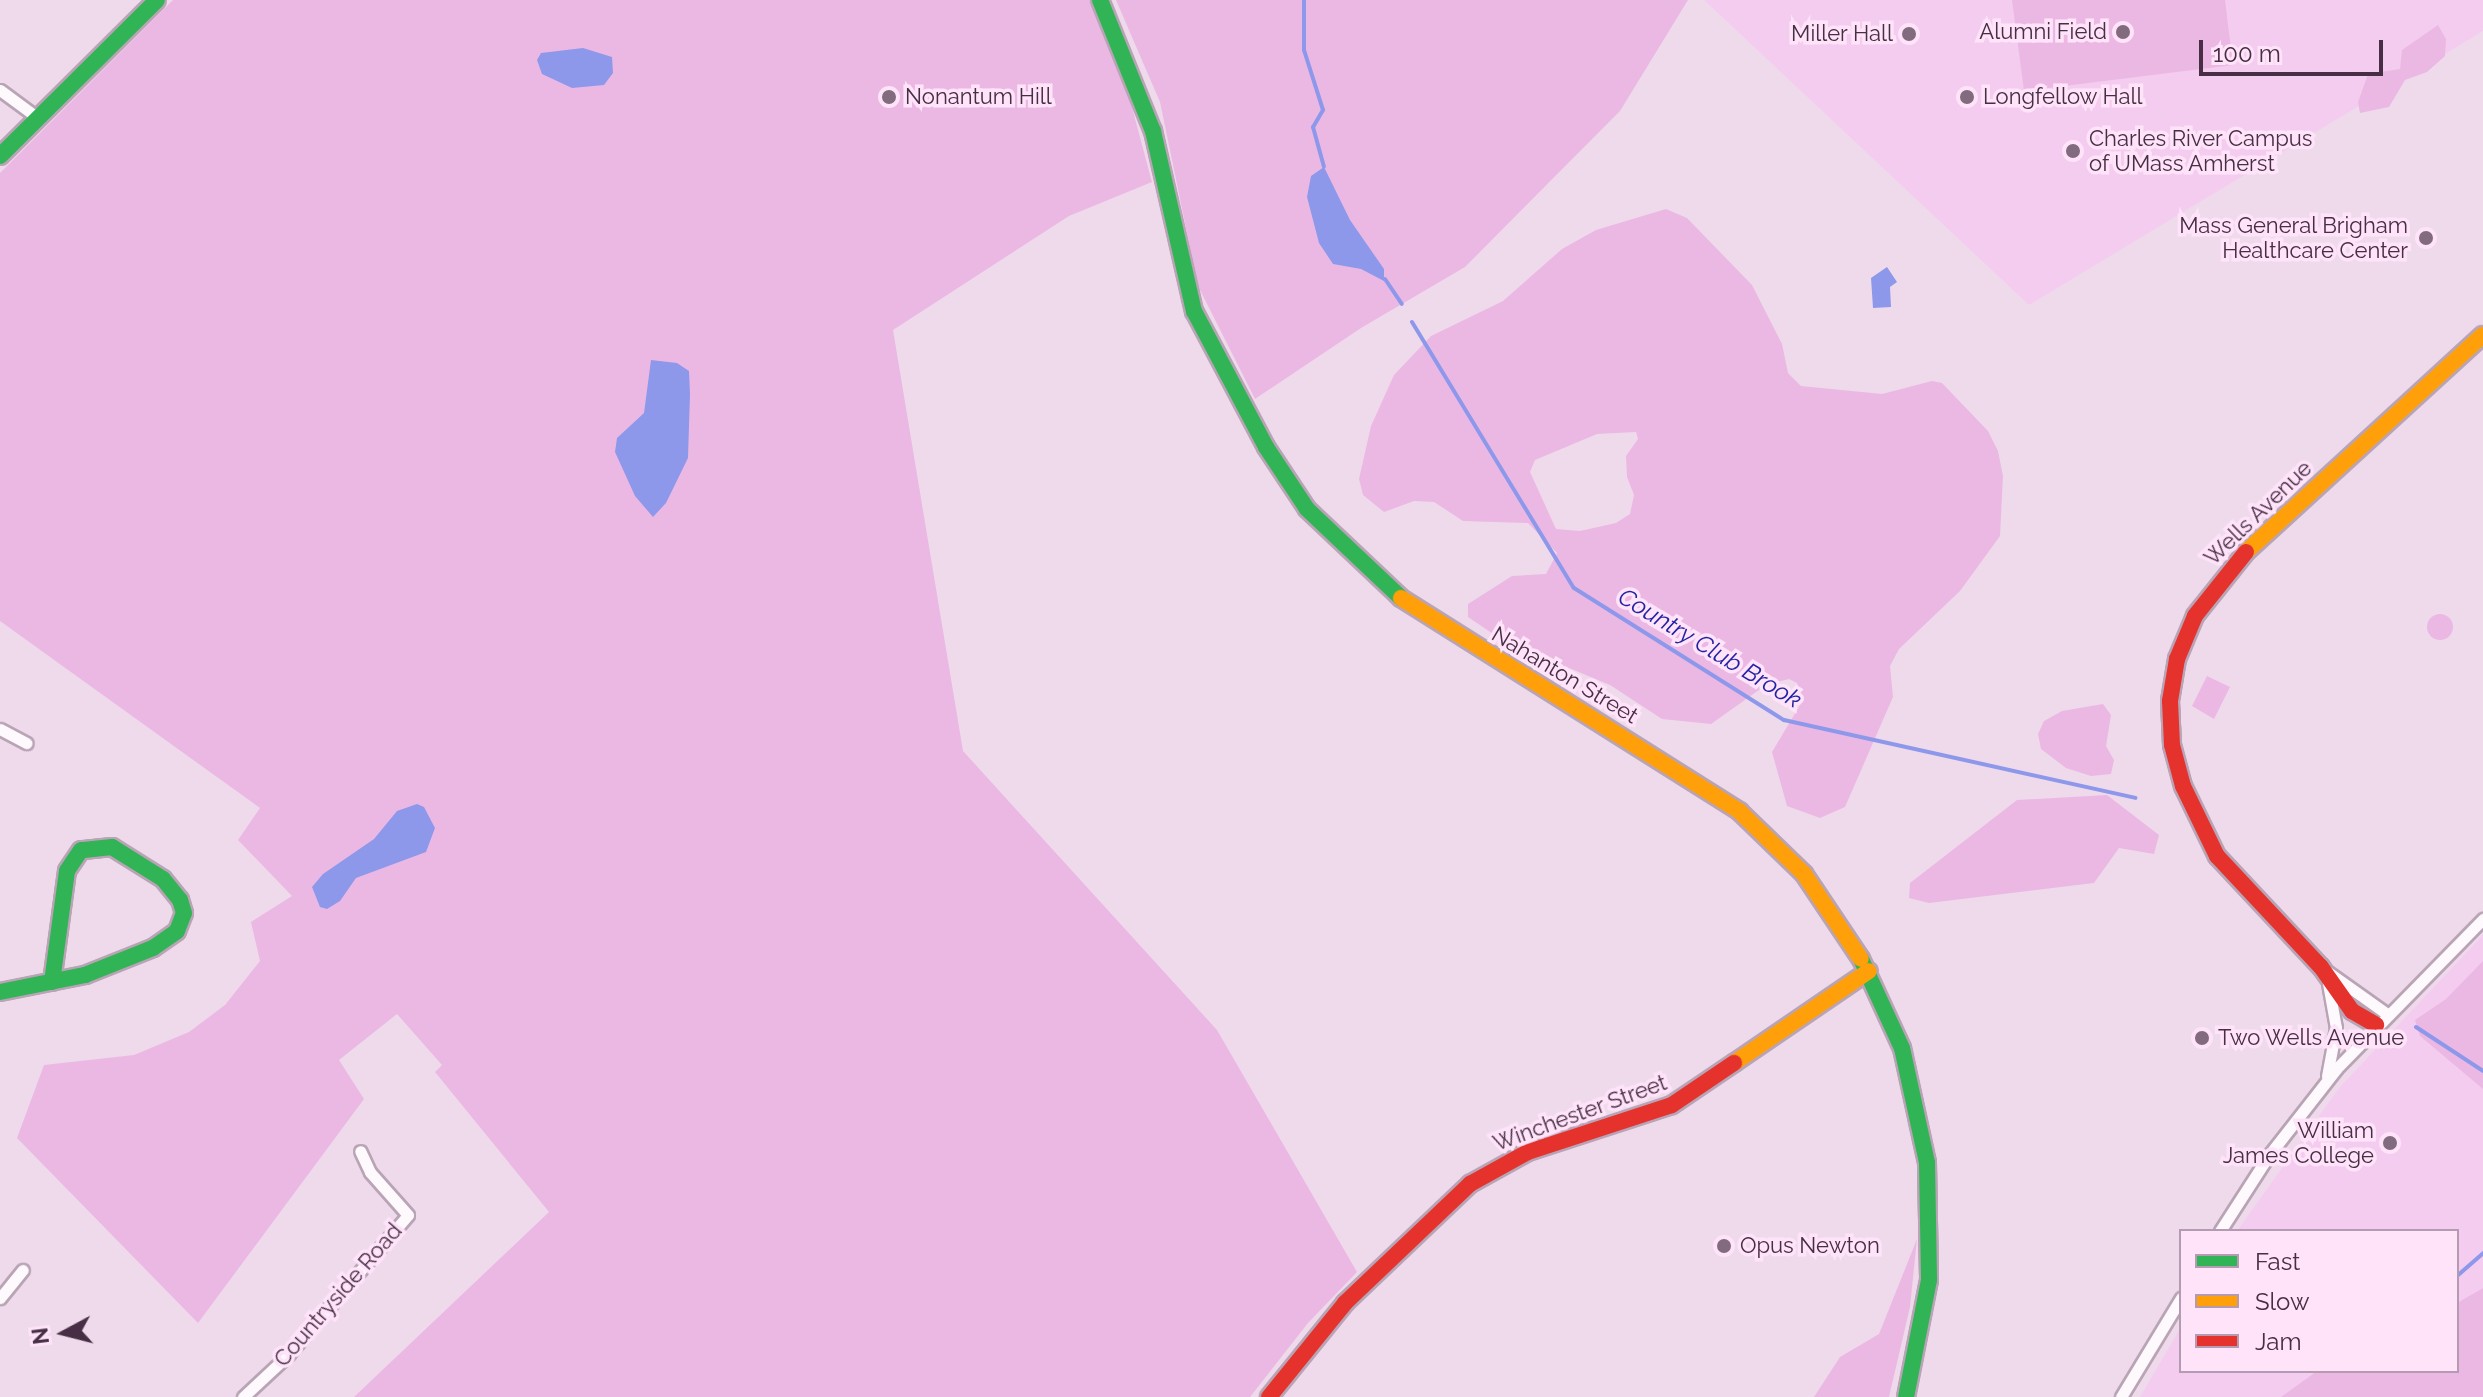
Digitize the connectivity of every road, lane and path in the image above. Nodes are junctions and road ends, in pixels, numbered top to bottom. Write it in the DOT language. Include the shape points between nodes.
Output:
graph roads {
  1 [pos="157,0"];
  2 [pos="1100,0"];
  3 [pos="0,90"];
  4 [pos="38,118"];
  5 [pos="0,156"];
  6 [pos="2483,335"];
  7 [pos="0,729"];
  8 [pos="26,743"];
  9 [pos="2483,919"];
  10 [pos="2321,967"];
  11 [pos="1869,971"];
  12 [pos="52,982"];
  13 [pos="0,992"];
  14 [pos="2381,1020"];
  15 [pos="2324,1083"];
  16 [pos="360,1151"];
  17 [pos="2221,1229"];
  18 [pos="23,1270"];
  19 [pos="0,1298"];
  20 [pos="2179,1301"];
  21 [pos="243,1397"];
  22 [pos="1269,1397"];
  23 [pos="1906,1397"];
  24 [pos="2121,1397"];
  1 -- 4 [label="street"];
  2 -- 11 [label="street, Nahanton Street" via="1153,131 1194,311 1266,447 1307,509 1397,596 1739,811 1813,885"];
  3 -- 4 [label="street"];
  4 -- 5 [label="street"];
  6 -- 10 [label="street, Wells Avenue" via="2264,532 2216,585 2195,616 2177,659 2170,701 2172,745 2192,814 2217,856"];
  7 -- 8 [label="street"];
  9 -- 14 [label="street, Wells Avenue"];
  10 -- 14 [label="street, Wells Avenue" via="2352,1011"];
  10 -- 15 [label="street, Wells Avenue" via="2335,1013 2334,1046"];
  11 -- 22 [label="street, Winchester Street" via="1672,1105 1528,1152 1478,1178 1345,1303"];
  11 -- 23 [label="street, Nahanton Street" via="1909,1070 1928,1175 1927,1296"];
  12 -- 12 [label="street" via="119,964 153,948 177,931 184,913 180,900 163,879 112,847 81,850 67,871"];
  12 -- 13 [label="street"];
  14 -- 15 [label="street, Wells Avenue"];
  15 -- 17 [label="street, Wells Avenue"];
  16 -- 21 [label="street, Countryside Road" via="370,1172 408,1215 288,1355"];
  18 -- 19 [label="street"];
  20 -- 24 [label="street"];
}
